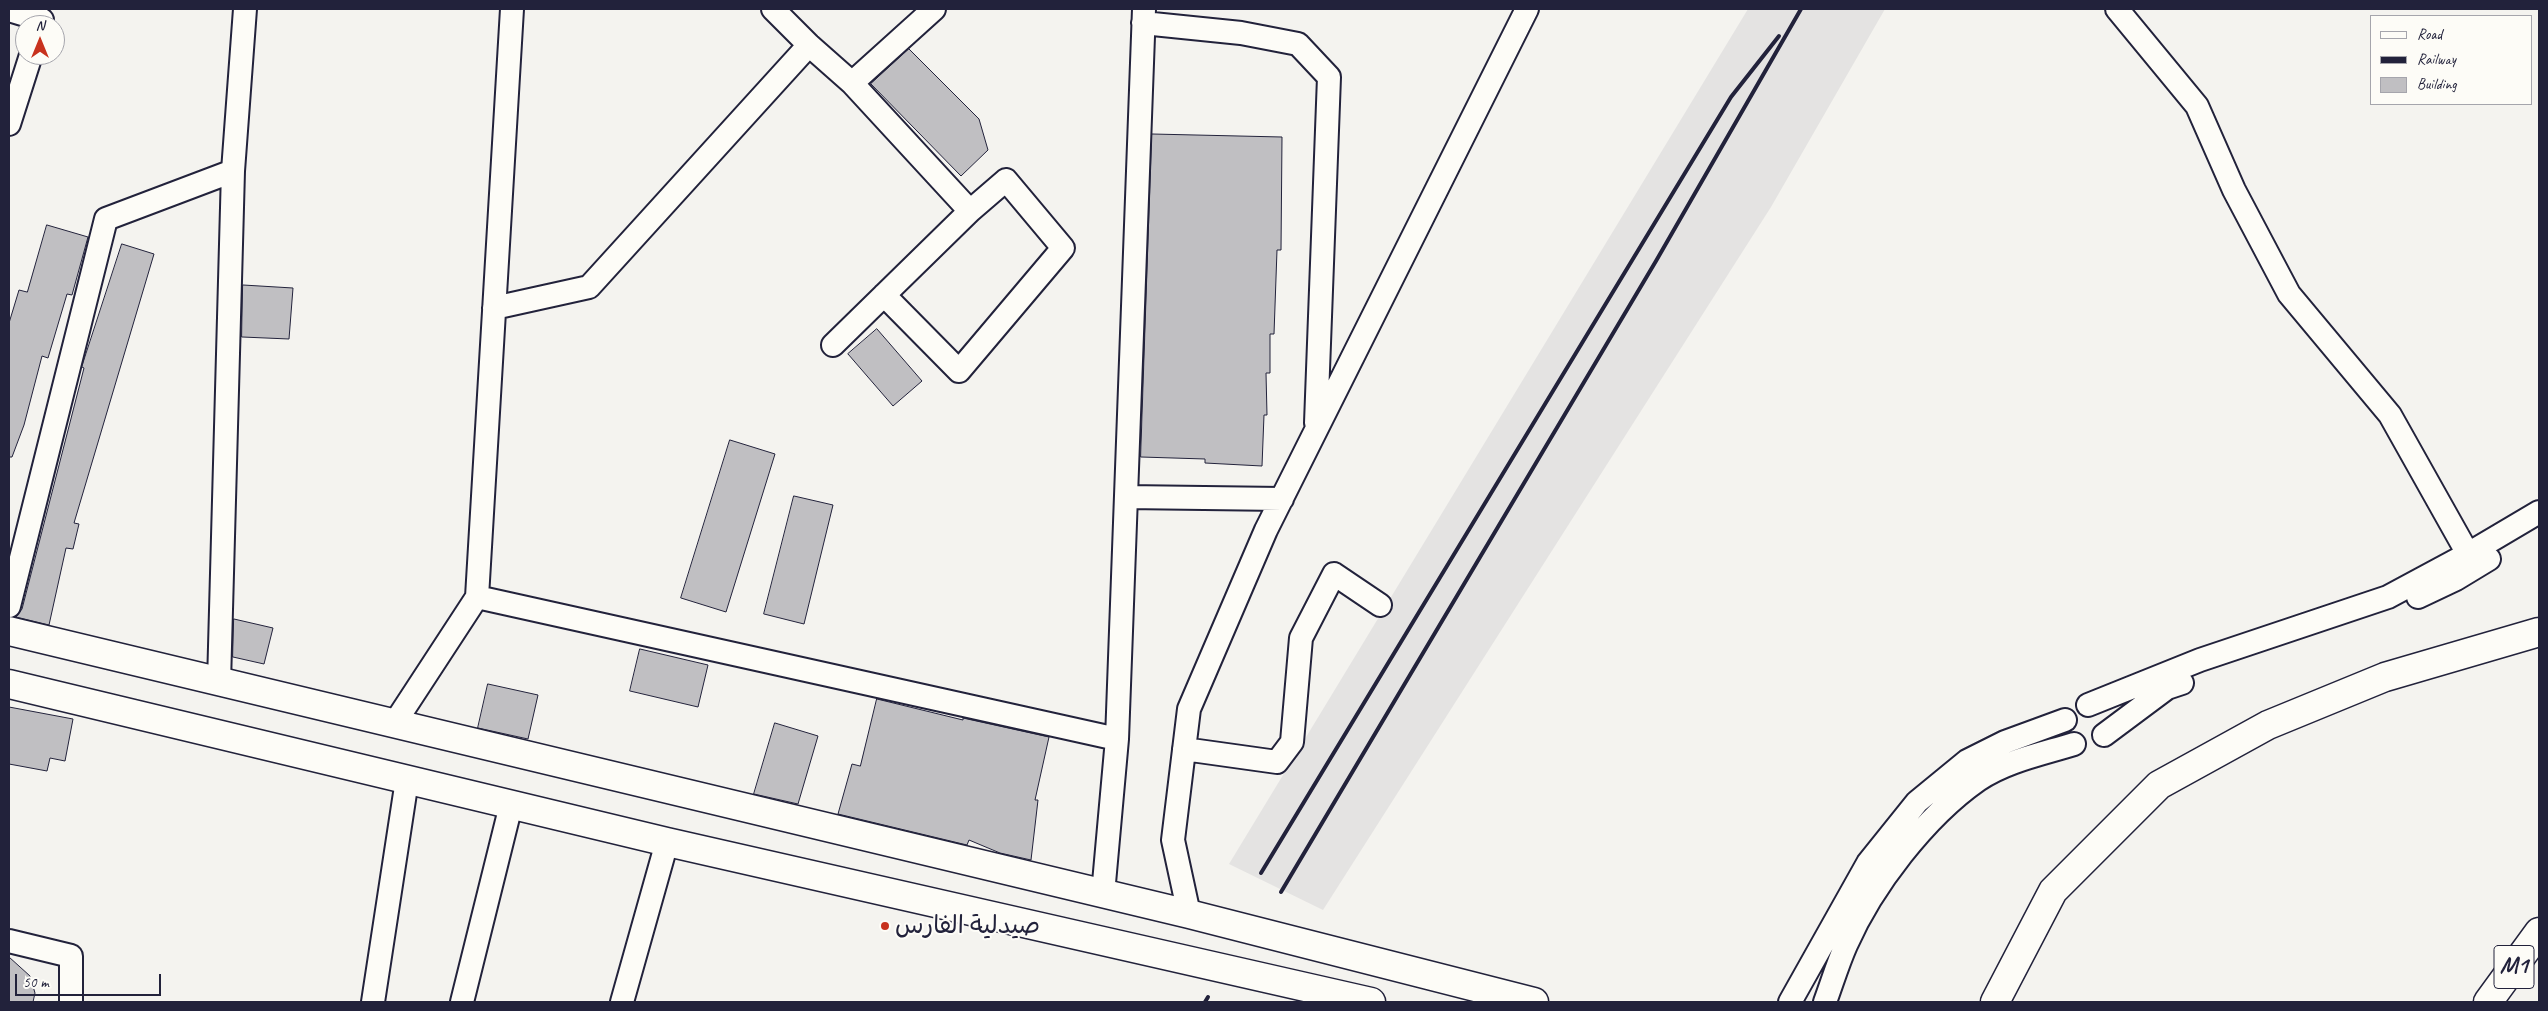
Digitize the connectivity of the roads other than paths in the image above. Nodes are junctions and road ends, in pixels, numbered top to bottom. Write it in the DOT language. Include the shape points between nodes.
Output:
graph roads {
  1 [pos="245,9"];
  2 [pos="512,9"];
  3 [pos="773,9"];
  4 [pos="934,9"];
  5 [pos="1527,9"];
  6 [pos="2117,9"];
  7 [pos="9,10"];
  8 [pos="30,15"];
  9 [pos="1144,16"];
  10 [pos="809,45"];
  11 [pos="27,65"];
  12 [pos="852,83"];
  13 [pos="9,124"];
  14 [pos="233,171"];
  15 [pos="970,211"];
  16 [pos="884,295"];
  17 [pos="494,308"];
  18 [pos="833,345"];
  19 [pos="1316,432"];
  20 [pos="1126,497"];
  21 [pos="1282,498"];
  22 [pos="2539,512"];
  23 [pos="2539,527"];
  24 [pos="2468,554"];
  25 [pos="477,597"];
  26 [pos="1380,605"];
  27 [pos="9,606"];
  28 [pos="9,631"];
  29 [pos="2539,632"];
  30 [pos="219,683"];
  31 [pos="9,684"];
  32 [pos="2088,705"];
  33 [pos="2065,720"];
  34 [pos="394,724"];
  35 [pos="2104,735"];
  36 [pos="1117,739"];
  37 [pos="2074,744"];
  38 [pos="1184,749"];
  39 [pos="408,780"];
  40 [pos="511,805"];
  41 [pos="667,842"];
  42 [pos="1103,894"];
  43 [pos="1189,914"];
  44 [pos="2539,932"];
  45 [pos="9,941"];
  46 [pos="71,1002"];
  47 [pos="373,1002"];
  48 [pos="462,1002"];
  49 [pos="622,1002"];
  50 [pos="1371,1002"];
  51 [pos="1534,1002"];
  52 [pos="1790,1002"];
  53 [pos="1825,1002"];
  54 [pos="1994,1002"];
  55 [pos="2488,1002"];
  1 -- 14 [label="street"];
  2 -- 17 [label="street"];
  3 -- 10 [label="street"];
  4 -- 12 [label="street"];
  5 -- 19 [label="street"];
  6 -- 24 [label="street" via="2197,106 2234,190 2289,294 2390,415"];
  7 -- 8 [label="street"];
  9 -- 19 [label="street" via="1298,44 1329,77"];
  9 -- 20 [label="street"];
  10 -- 12 [label="street"];
  10 -- 17 [label="street" via="589,287"];
  11 -- 13 [label="street"];
  12 -- 15 [label="street"];
  14 -- 27 [label="street" via="106,219"];
  14 -- 30 [label="street"];
  15 -- 16 [label="street"];
  15 -- 16 [label="street" via="1006,180 1063,248 959,370"];
  16 -- 18 [label="street"];
  17 -- 25 [label="street"];
  19 -- 21 [label="street"];
  20 -- 21 [label="street"];
  20 -- 36 [label="street"];
  21 -- 38 [label="street" via="1189,709"];
  22 -- 24 [label="street"];
  23 -- 35 [label="street" via="2456,579 2374,618 2167,688"];
  24 -- 32 [label="street" via="2388,597 2200,660"];
  25 -- 34 [label="street"];
  25 -- 36 [label="street"];
  26 -- 38 [label="street" via="1334,574 1301,638 1292,742 1277,762"];
  28 -- 30 [label="main road"];
  29 -- 54 [label="main road" via="2385,677 2268,725 2159,785 2053,891"];
  30 -- 34 [label="main road"];
  31 -- 39 [label="main road"];
  32 -- 33 [label="street" via="2070,711"];
  32 -- 35 [label="street" via="2097,708 2104,716"];
  33 -- 37 [label="street" via="2064,730"];
  33 -- 52 [label="street" via="1967,761 1918,802 1868,863"];
  34 -- 42 [label="main road"];
  35 -- 37 [label="street" via="2091,746"];
  36 -- 42 [label="street"];
  37 -- 53 [label="street" via="2013,763 1979,779 1933,817 1886,875 1846,944"];
  38 -- 43 [label="street" via="1173,840"];
  39 -- 40 [label="main road"];
  39 -- 47 [label="street"];
  40 -- 41 [label="main road"];
  40 -- 48 [label="street"];
  41 -- 49 [label="street"];
  41 -- 50 [label="main road"];
  42 -- 43 [label="main road"];
  43 -- 51 [label="main road"];
  44 -- 55 [label="main road, M1"];
  45 -- 46 [label="street" via="71,956"];
}
